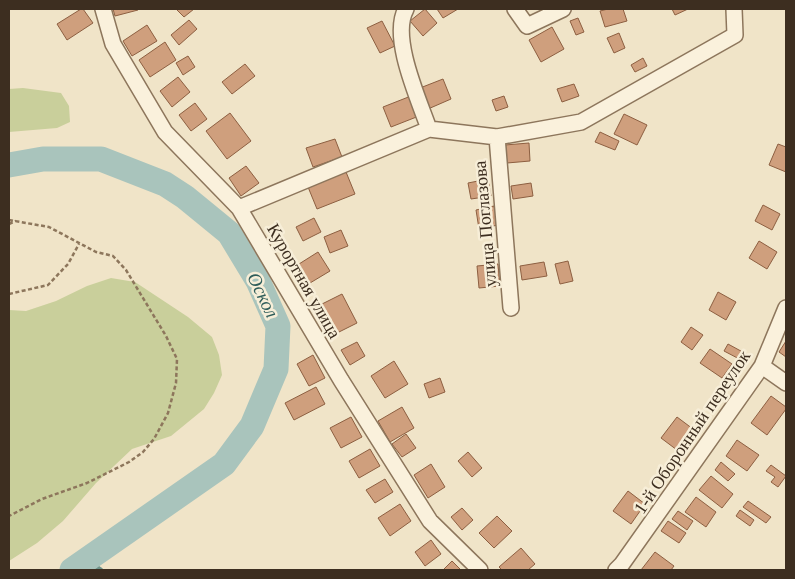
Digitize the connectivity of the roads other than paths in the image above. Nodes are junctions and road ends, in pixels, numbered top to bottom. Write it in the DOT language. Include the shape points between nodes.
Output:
graph roads {
  1 [pos="103,9"];
  2 [pos="406,9"];
  3 [pos="515,9"];
  4 [pos="563,9"];
  5 [pos="734,9"];
  6 [pos="429,129"];
  7 [pos="497,137"];
  8 [pos="239,208"];
  9 [pos="511,308"];
  10 [pos="786,308"];
  11 [pos="762,366"];
  12 [pos="786,383"];
  13 [pos="480,570"];
  14 [pos="616,570"];
  1 -- 8 [label="street, Курортная улица" via="113,44 165,132"];
  2 -- 6 [label="street" via="400,37"];
  3 -- 4 [label="street" via="527,26"];
  5 -- 7 [label="street" via="735,35 581,122"];
  6 -- 7 [label="street"];
  6 -- 8 [label="street"];
  7 -- 9 [label="street, улица Поглазова"];
  8 -- 13 [label="street, Курортная улица" via="430,522"];
  10 -- 11 [label="street, 1-й Оборонный переулок"];
  11 -- 12 [label="street"];
  11 -- 14 [label="street, 1-й Оборонный переулок"];
}
